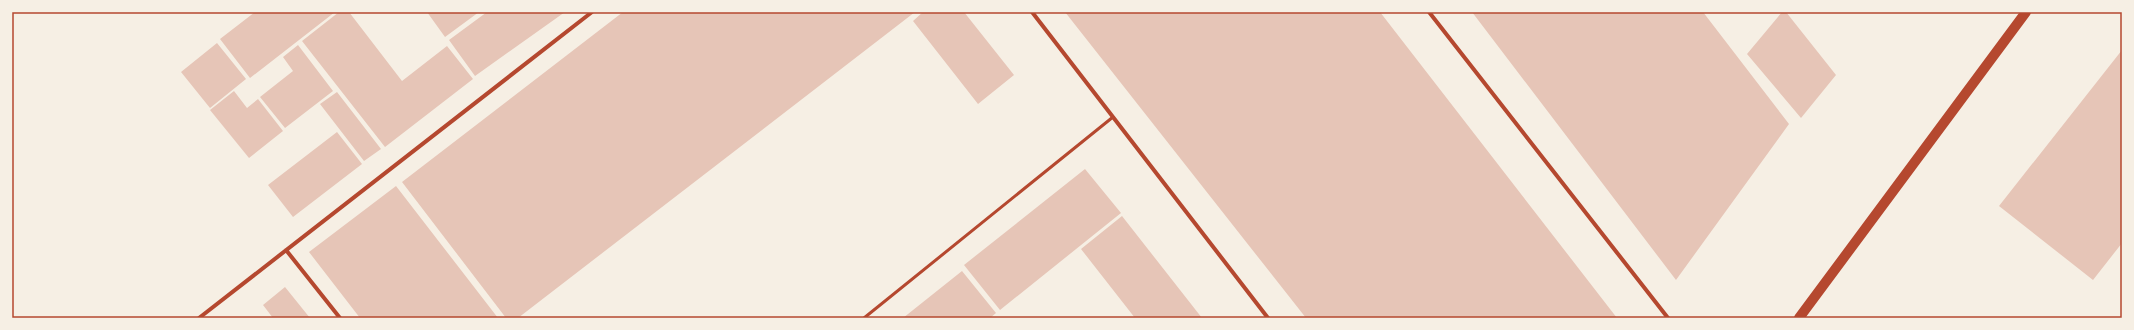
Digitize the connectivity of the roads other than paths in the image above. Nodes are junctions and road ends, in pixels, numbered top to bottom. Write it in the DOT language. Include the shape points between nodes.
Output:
graph roads {
  1 [pos="592,12"];
  2 [pos="1032,12"];
  3 [pos="1429,12"];
  4 [pos="2026,12"];
  5 [pos="1113,116"];
  6 [pos="286,250"];
  7 [pos="199,318"];
  8 [pos="340,318"];
  9 [pos="864,318"];
  10 [pos="1268,318"];
  11 [pos="1668,318"];
  12 [pos="1799,318"];
  1 -- 6 [label="street"];
  2 -- 5 [label="street"];
  3 -- 11 [label="street"];
  4 -- 12 [label="main road"];
  5 -- 9 [label="lane"];
  5 -- 10 [label="street"];
  6 -- 7 [label="street"];
  6 -- 8 [label="street"];
}
